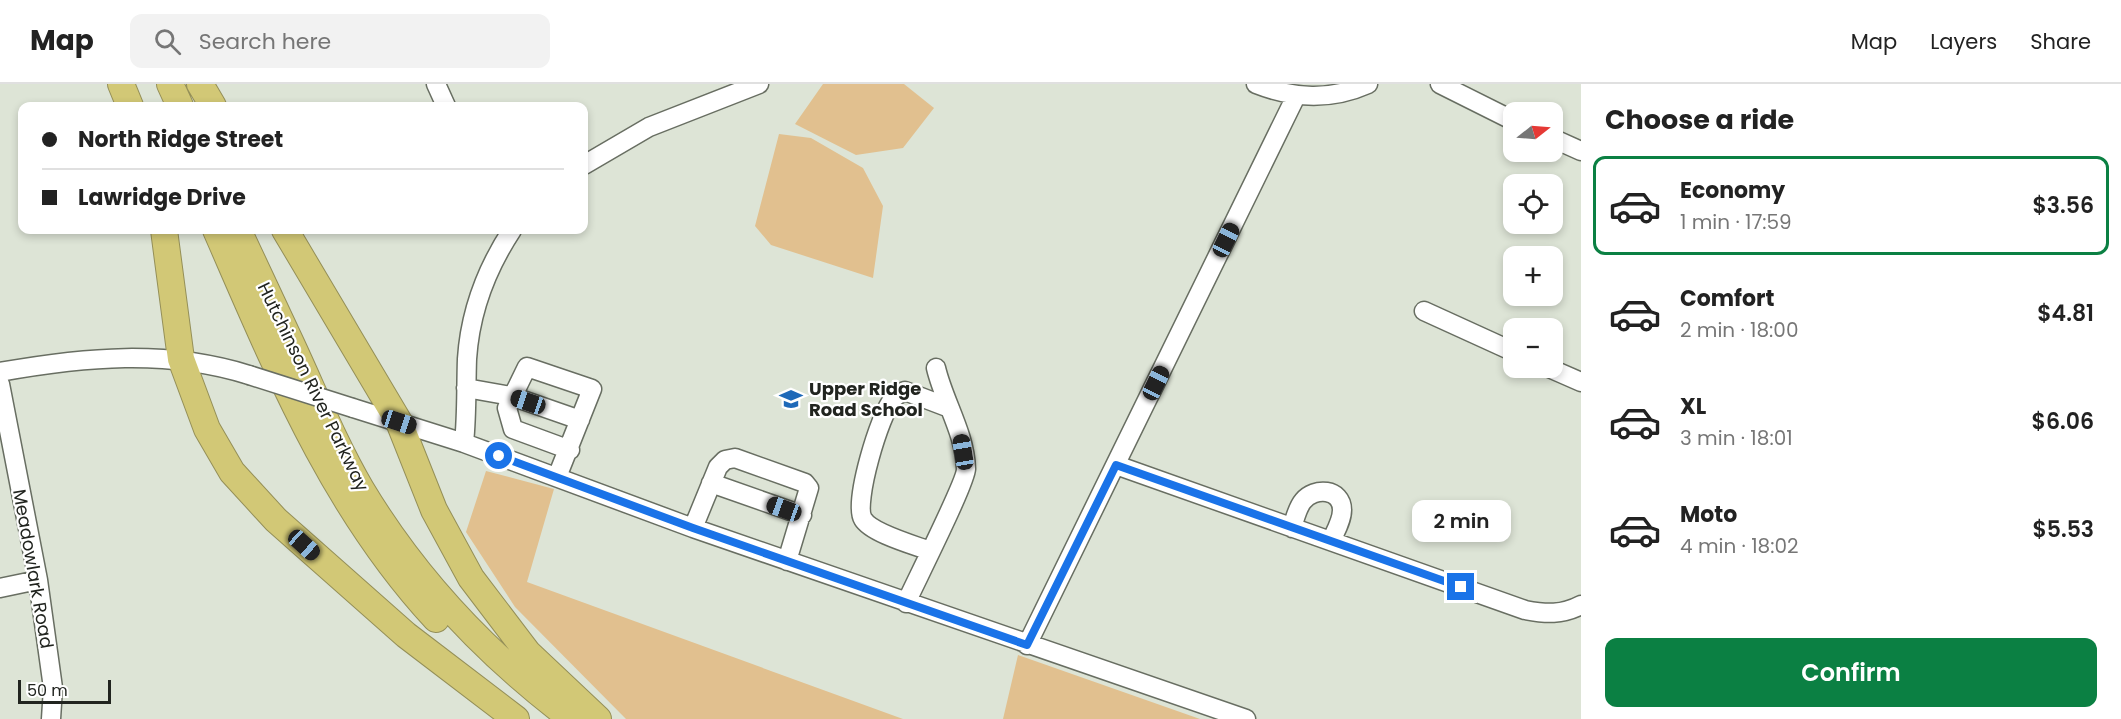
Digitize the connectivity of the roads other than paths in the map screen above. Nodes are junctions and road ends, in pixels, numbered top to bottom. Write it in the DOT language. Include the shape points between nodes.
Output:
graph roads {
  1 [pos="121,84"];
  2 [pos="152,84"];
  3 [pos="170,84"];
  4 [pos="200,84"];
  5 [pos="436,84"];
  6 [pos="759,84"];
  7 [pos="1256,84"];
  8 [pos="1368,84"];
  9 [pos="1440,84"];
  10 [pos="1296,96"];
  11 [pos="128,102"];
  12 [pos="160,102"];
  13 [pos="178,102"];
  14 [pos="211,102"];
  15 [pos="444,102"];
  16 [pos="1503,116"];
  17 [pos="1563,143"];
  18 [pos="1581,151"];
  19 [pos="588,163"];
  20 [pos="165,234"];
  21 [pos="218,234"];
  22 [pos="239,234"];
  23 [pos="287,234"];
  24 [pos="509,234"];
  25 [pos="1424,311"];
  26 [pos="1503,347"];
  27 [pos="181,359"];
  28 [pos="936,368"];
  29 [pos="0,372"];
  30 [pos="1563,374"];
  31 [pos="1581,382"];
  32 [pos="0,384"];
  33 [pos="466,387"];
  34 [pos="511,396"];
  35 [pos="947,407"];
  36 [pos="580,420"];
  37 [pos="399,422"];
  38 [pos="464,443"];
  39 [pos="570,450"];
  40 [pos="1116,465"];
  41 [pos="557,477"];
  42 [pos="711,483"];
  43 [pos="802,515"];
  44 [pos="693,528"];
  45 [pos="1292,528"];
  46 [pos="1330,541"];
  47 [pos="930,551"];
  48 [pos="787,561"];
  49 [pos="38,580"];
  50 [pos="0,588"];
  51 [pos="906,603"];
  52 [pos="1581,605"];
  53 [pos="1027,645"];
  54 [pos="51,719"];
  55 [pos="516,719"];
  56 [pos="546,719"];
  57 [pos="572,719"];
  58 [pos="598,719"];
  59 [pos="1246,719"];
  1 -- 11 [label="highway"];
  2 -- 12 [label="highway"];
  3 -- 13 [label="highway"];
  4 -- 14 [label="highway"];
  5 -- 15 [label="street"];
  6 -- 19 [label="street" via="649,127"];
  7 -- 10 [label="street"];
  8 -- 10 [label="street" via="1326,97"];
  9 -- 16 [label="street"];
  10 -- 40 [label="street"];
  17 -- 18 [label="street"];
  20 -- 27 [label="highway"];
  21 -- 56 [label="highway, Hutchinson River Parkway" via="310,438 362,525 398,575 447,630"];
  22 -- 57 [label="highway, Hutchinson River Parkway" via="340,450 387,528 471,632"];
  23 -- 37 [label="highway"];
  24 -- 33 [label="street" via="496,254 483,287 467,357"];
  25 -- 26 [label="street"];
  27 -- 29 [label="street" via="91,358"];
  27 -- 37 [label="street, bridge" via="249,375"];
  27 -- 55 [label="highway" via="213,441 255,499 413,641"];
  28 -- 35 [label="street"];
  30 -- 31 [label="street"];
  32 -- 49 [label="street, Meadowlark Road"];
  33 -- 34 [label="street"];
  33 -- 38 [label="street"];
  34 -- 36 [label="street"];
  34 -- 36 [label="street" via="527,367 592,389"];
  34 -- 39 [label="street" via="507,408 513,429"];
  35 -- 47 [label="street" via="960,432 966,471"];
  35 -- 47 [label="street" via="904,391 892,399 867,459 860,511 864,521 876,530"];
  36 -- 39 [label="street"];
  37 -- 38 [label="street"];
  37 -- 58 [label="highway" via="434,510 479,590 539,665"];
  38 -- 41 [label="street"];
  39 -- 41 [label="street"];
  40 -- 45 [label="street"];
  40 -- 53 [label="street"];
  41 -- 44 [label="street"];
  42 -- 43 [label="street"];
  42 -- 43 [label="street" via="718,467 735,458 805,483 809,488"];
  42 -- 44 [label="street"];
  43 -- 48 [label="street"];
  44 -- 48 [label="street"];
  45 -- 46 [label="street"];
  45 -- 46 [label="street" via="1300,504 1307,497 1313,492 1332,494 1339,498 1343,508"];
  46 -- 52 [label="street" via="1526,610 1549,614"];
  47 -- 51 [label="street"];
  48 -- 51 [label="street"];
  49 -- 50 [label="street"];
  49 -- 54 [label="street, Meadowlark Road" via="53,688"];
  51 -- 53 [label="street"];
  53 -- 59 [label="street"];
}
